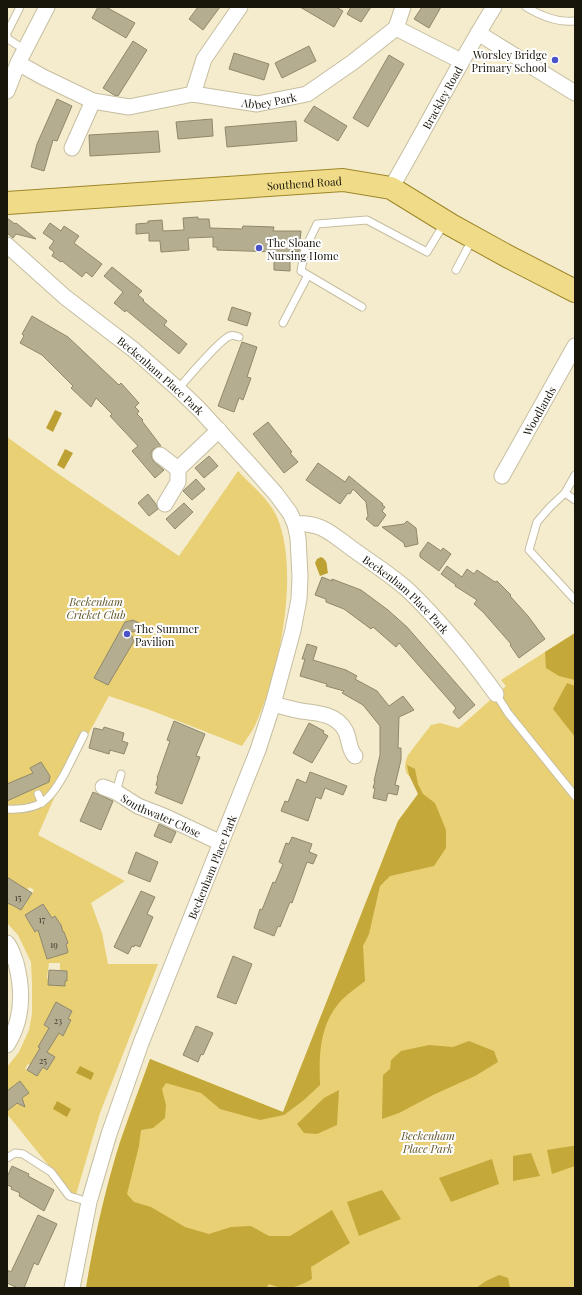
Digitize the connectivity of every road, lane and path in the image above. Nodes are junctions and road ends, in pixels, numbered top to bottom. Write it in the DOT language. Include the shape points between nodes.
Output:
graph roads {
  1 [pos="20,7"];
  2 [pos="47,7"];
  3 [pos="240,7"];
  4 [pos="403,7"];
  5 [pos="494,7"];
  6 [pos="526,7"];
  7 [pos="575,21"];
  8 [pos="396,28"];
  9 [pos="478,32"];
  10 [pos="7,33"];
  11 [pos="7,36"];
  12 [pos="22,56"];
  13 [pos="461,61"];
  14 [pos="7,89"];
  15 [pos="575,93"];
  16 [pos="193,94"];
  17 [pos="93,101"];
  18 [pos="72,148"];
  19 [pos="391,188"];
  20 [pos="7,203"];
  21 [pos="445,222"];
  22 [pos="473,238"];
  23 [pos="7,245"];
  24 [pos="456,270"];
  25 [pos="308,275"];
  26 [pos="575,291"];
  27 [pos="362,307"];
  28 [pos="283,323"];
  29 [pos="239,337"];
  30 [pos="575,346"];
  31 [pos="178,389"];
  32 [pos="219,430"];
  33 [pos="160,455"];
  34 [pos="178,469"];
  35 [pos="575,475"];
  36 [pos="502,476"];
  37 [pos="564,493"];
  38 [pos="575,500"];
  39 [pos="165,504"];
  40 [pos="295,524"];
  41 [pos="575,600"];
  42 [pos="496,694"];
  43 [pos="273,704"];
  44 [pos="84,735"];
  45 [pos="356,756"];
  46 [pos="121,774"];
  47 [pos="109,790"];
  48 [pos="38,794"];
  49 [pos="575,796"];
  50 [pos="42,803"];
  51 [pos="7,809"];
  52 [pos="221,843"];
  53 [pos="7,943"];
  54 [pos="7,1045"];
  55 [pos="7,1158"];
  56 [pos="89,1202"];
  57 [pos="72,1288"];
  1 -- 10 [label="lane"];
  2 -- 12 [label="street"];
  3 -- 16 [label="street" via="204,59"];
  4 -- 8 [label="street"];
  5 -- 9 [label="street, Brackley Road"];
  6 -- 7 [label="lane" via="548,18"];
  8 -- 13 [label="street"];
  8 -- 16 [label="street, Abbey Park" via="307,94 257,104"];
  9 -- 13 [label="street, Brackley Road"];
  9 -- 15 [label="street"];
  11 -- 12 [label="lane"];
  12 -- 14 [label="street"];
  12 -- 17 [label="street, Abbey Park" via="43,77"];
  13 -- 19 [label="street, Brackley Road"];
  16 -- 17 [label="street, Abbey Park" via="129,107"];
  17 -- 18 [label="street"];
  19 -- 20 [label="main road, Southend Road" via="343,180"];
  19 -- 21 [label="main road, Southend Road"];
  21 -- 22 [label="main road, Southend Road"];
  21 -- 25 [label="lane" via="427,252 367,220 317,224 304,249 301,271"];
  22 -- 24 [label="lane"];
  22 -- 26 [label="main road, Southend Road"];
  23 -- 31 [label="street, Beckenham Place Park"];
  25 -- 27 [label="lane"];
  25 -- 28 [label="lane"];
  29 -- 31 [label="lane" via="228,336"];
  30 -- 36 [label="street, Woodlands"];
  31 -- 32 [label="street, Beckenham Place Park"];
  32 -- 34 [label="street"];
  32 -- 40 [label="street, Beckenham Place Park" via="276,494"];
  33 -- 34 [label="street"];
  34 -- 39 [label="street" via="178,482"];
  35 -- 37 [label="lane"];
  37 -- 38 [label="lane"];
  37 -- 41 [label="lane" via="537,522 529,550"];
  40 -- 42 [label="street, Beckenham Place Park" via="309,523 323,529 409,592 443,626"];
  40 -- 43 [label="street, Beckenham Place Park" via="300,566 299,598"];
  42 -- 49 [label="lane" via="508,713"];
  43 -- 45 [label="street" via="331,717 345,730 351,752"];
  43 -- 52 [label="street, Beckenham Place Park" via="262,740"];
  44 -- 50 [label="lane" via="58,786"];
  46 -- 47 [label="lane"];
  47 -- 52 [label="street, Southwater Close" via="138,806"];
  48 -- 50 [label="lane"];
  50 -- 51 [label="lane" via="28,809"];
  52 -- 56 [label="street, Beckenham Place Park" via="139,1050 109,1134"];
  53 -- 54 [label="street" via="20,976 21,1008 13,1035"];
  55 -- 56 [label="lane" via="15,1153 23,1154 50,1172 69,1196"];
  56 -- 57 [label="street, Beckenham Place Park"];
}
